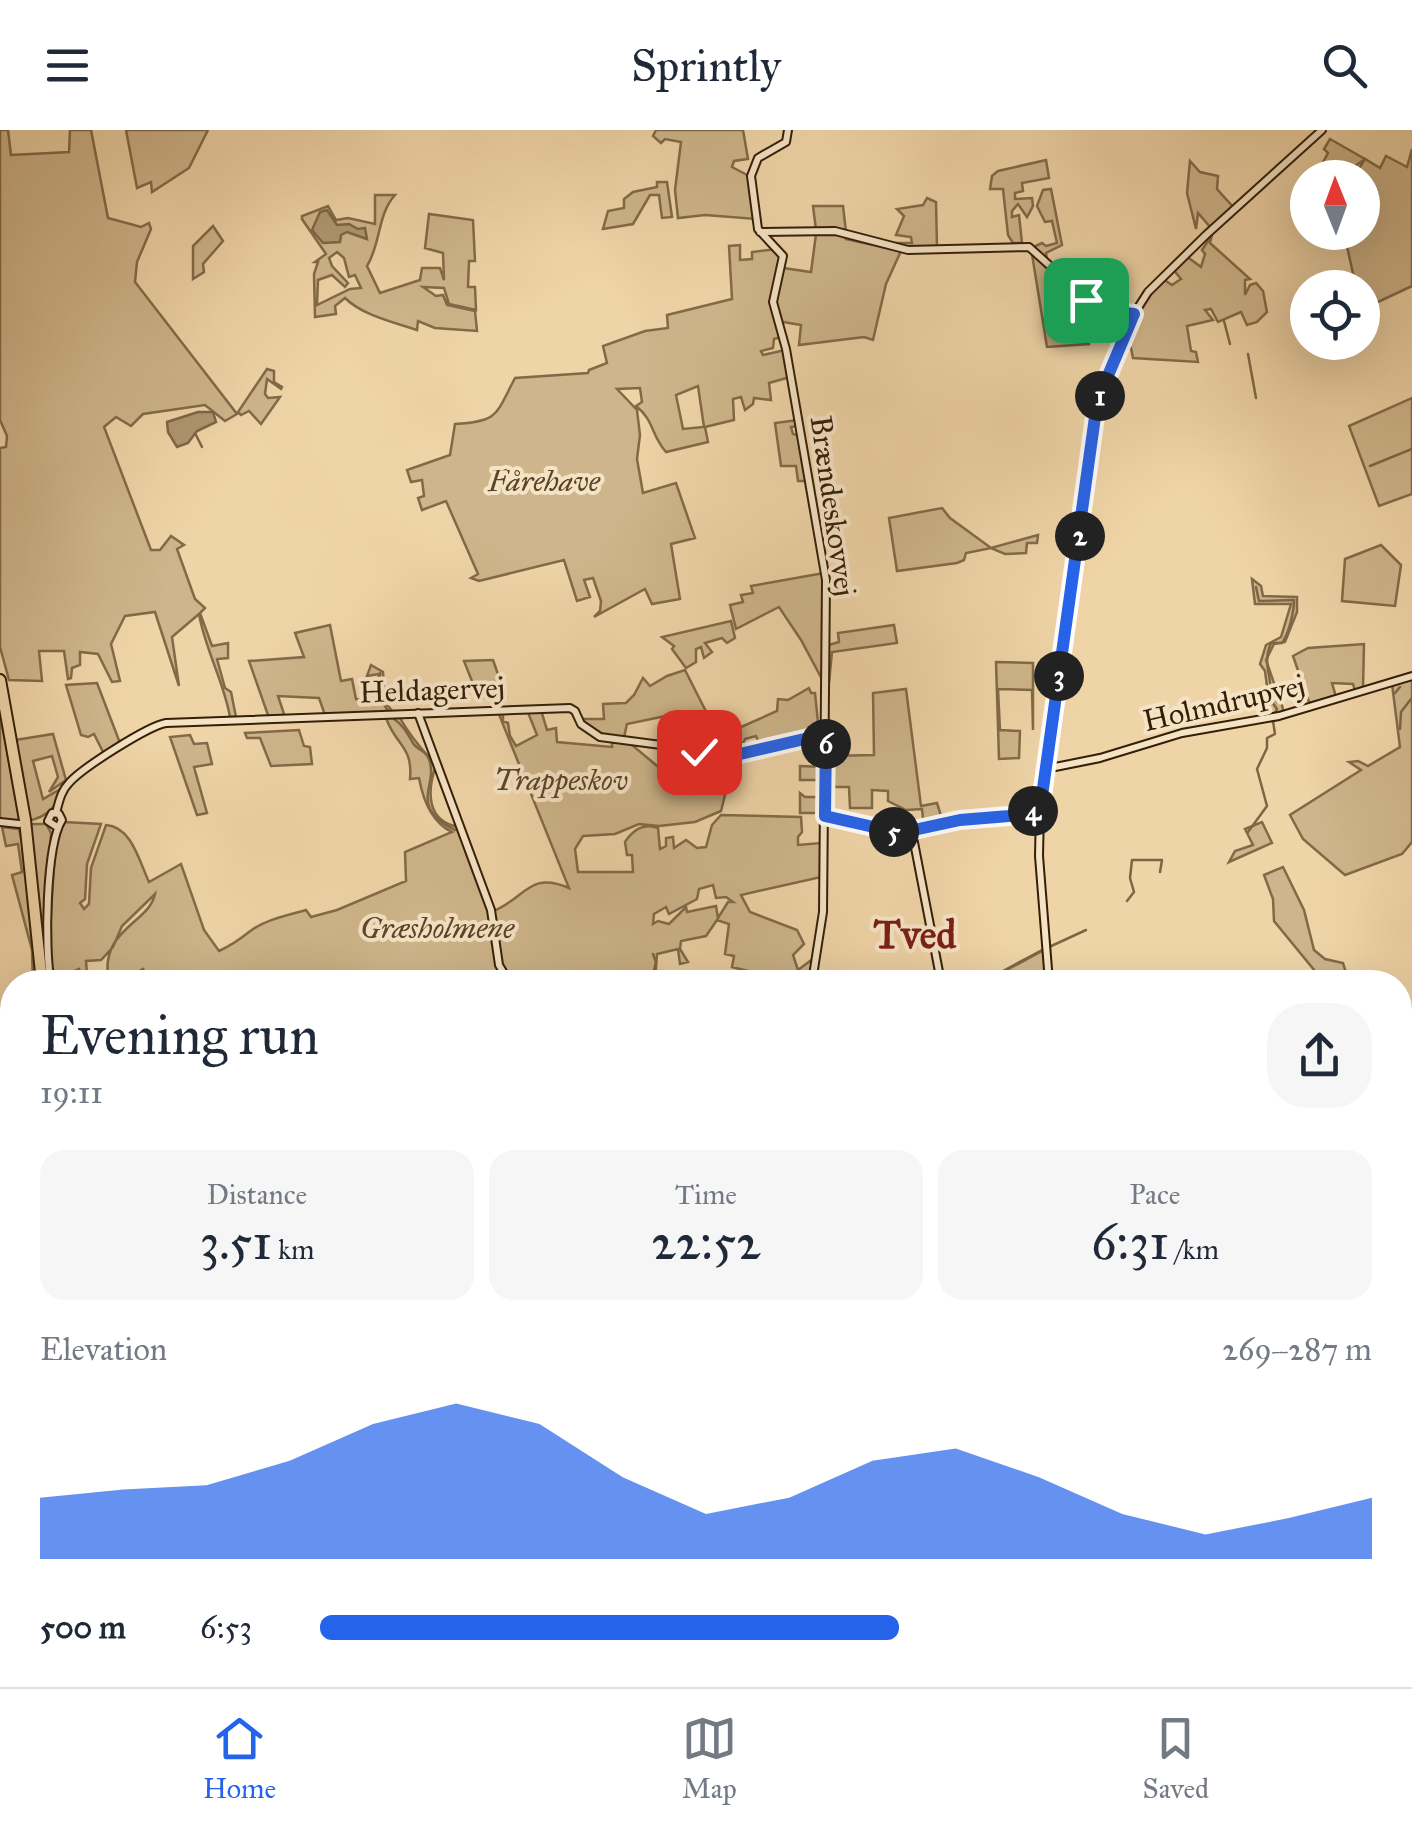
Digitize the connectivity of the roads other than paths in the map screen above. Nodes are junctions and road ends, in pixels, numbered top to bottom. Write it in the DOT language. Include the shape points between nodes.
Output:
graph roads {
  1 [pos="788,130"];
  2 [pos="1322,130"];
  3 [pos="760,232"];
  4 [pos="1134,314"];
  5 [pos="1412,676"];
  6 [pos="0,680"];
  7 [pos="0,696"];
  8 [pos="418,713"];
  9 [pos="826,734"];
  10 [pos="1045,769"];
  11 [pos="1040,810"];
  12 [pos="56,813"];
  13 [pos="825,816"];
  14 [pos="0,822"];
  15 [pos="32,822"];
  16 [pos="51,823"];
  17 [pos="19,824"];
  18 [pos="912,832"];
  19 [pos="39,970"];
  20 [pos="39,970"];
  21 [pos="50,970"];
  22 [pos="502,970"];
  23 [pos="814,970"];
  24 [pos="938,970"];
  25 [pos="1048,970"];
  1 -- 3 [label="street, Brændeskovvej" via="786,142 758,158 751,172"];
  2 -- 4 [label="street" via="1168,272"];
  3 -- 4 [label="street" via="835,230 908,250 1029,246 1090,308"];
  3 -- 9 [label="street, Brændeskovvej" via="784,258 773,302 825,572"];
  4 -- 10 [label="street" via="1095,417"];
  5 -- 10 [label="street, Holmdrupvej" via="1278,716"];
  6 -- 19 [label="highway" via="25,820"];
  7 -- 20 [label="highway"];
  8 -- 9 [label="street, Heldagervej" via="570,708 600,737 684,748 711,760"];
  8 -- 12 [label="street, Heldagervej" via="160,723 72,779"];
  8 -- 22 [label="street" via="491,910"];
  9 -- 13 [label="street, Brændeskovvej"];
  10 -- 11 [label="street"];
  11 -- 18 [label="street"];
  11 -- 25 [label="street"];
  12 -- 16 [label="street"];
  12 -- 16 [label="street" via="62,820"];
  13 -- 18 [label="street"];
  13 -- 23 [label="street, Brændeskovvej"];
  14 -- 17 [label="street"];
  15 -- 16 [label="street"];
  16 -- 21 [label="street"];
  18 -- 24 [label="street"];
}
